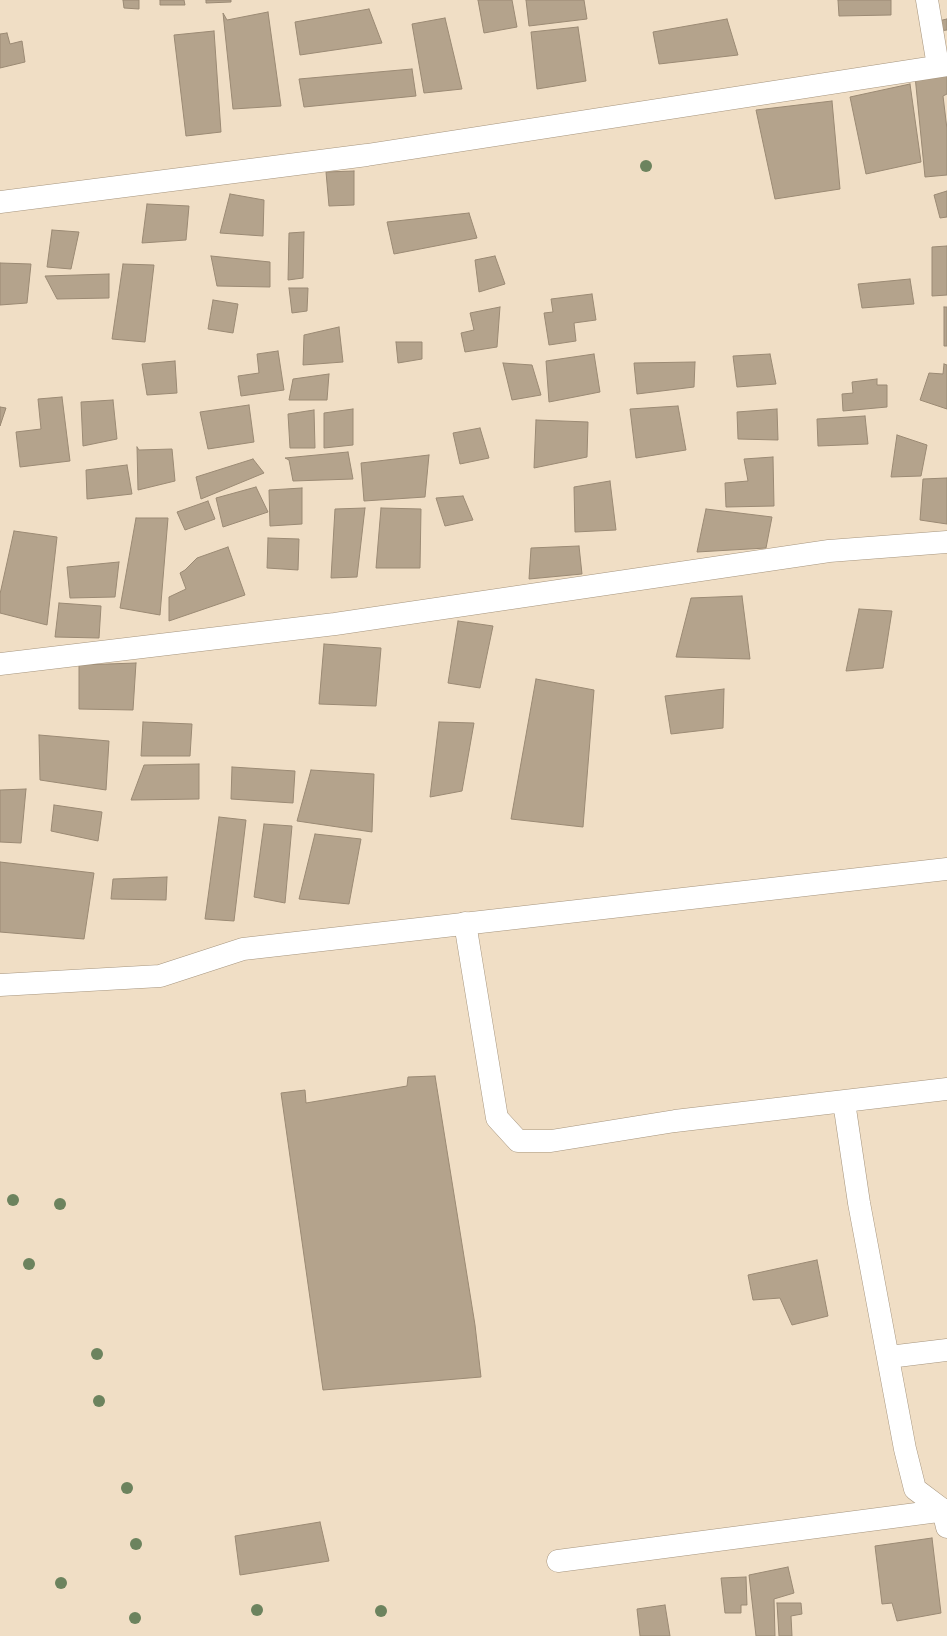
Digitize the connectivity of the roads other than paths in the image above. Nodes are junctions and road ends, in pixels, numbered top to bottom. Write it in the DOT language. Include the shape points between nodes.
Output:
graph roads {
  1 [pos="927,0"];
  2 [pos="942,66"];
  3 [pos="0,202"];
  4 [pos="947,542"];
  5 [pos="0,664"];
  6 [pos="947,869"];
  7 [pos="464,923"];
  8 [pos="0,985"];
  9 [pos="947,1089"];
  10 [pos="844,1102"];
  11 [pos="947,1350"];
  12 [pos="889,1357"];
  13 [pos="946,1515"];
  14 [pos="558,1561"];
  1 -- 2 [label="street"];
  2 -- 3 [label="street" via="367,155"];
  4 -- 5 [label="street" via="829,551 335,624"];
  6 -- 7 [label="street"];
  7 -- 8 [label="street" via="243,949 160,976"];
  7 -- 10 [label="street" via="497,1118 518,1140 551,1141 674,1121"];
  9 -- 10 [label="street"];
  10 -- 12 [label="street" via="859,1203"];
  11 -- 12 [label="street"];
  12 -- 13 [label="street" via="905,1449 915,1489"];
  13 -- 14 [label="street"];
}
